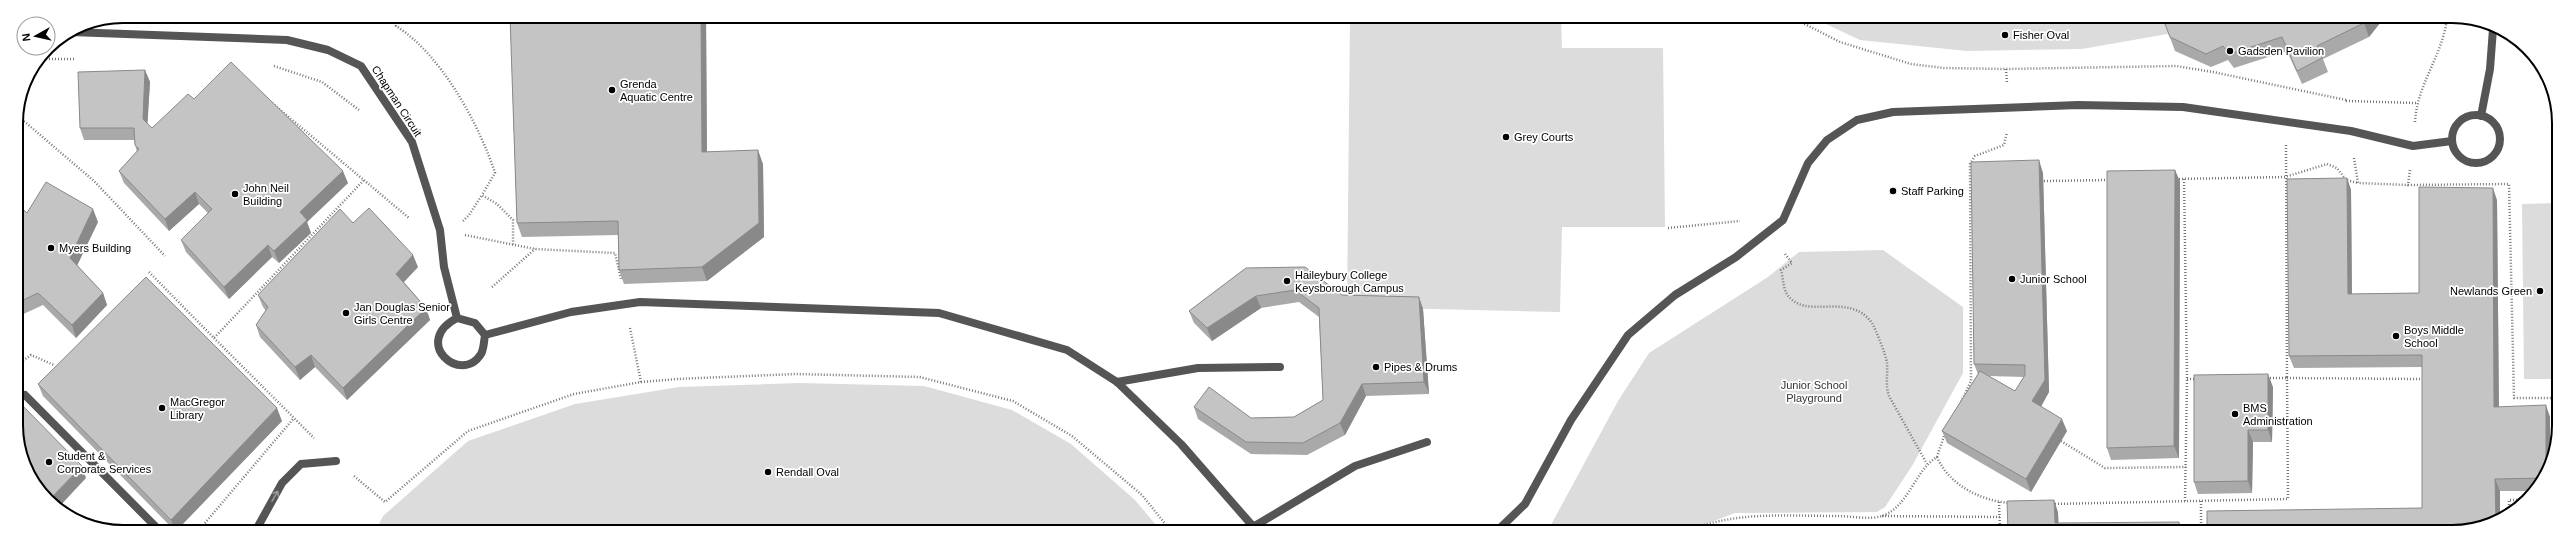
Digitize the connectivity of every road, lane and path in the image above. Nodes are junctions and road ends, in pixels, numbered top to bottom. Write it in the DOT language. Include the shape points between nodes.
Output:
graph roads {
  1 [pos="398,23"];
  2 [pos="1803,23"];
  3 [pos="2446,23"];
  4 [pos="80,32"];
  5 [pos="2494,32"];
  6 [pos="271,64"];
  7 [pos="2006,69"];
  8 [pos="2289,89"];
  9 [pos="269,100"];
  10 [pos="2346,100"];
  11 [pos="2007,107"];
  12 [pos="364,116"];
  13 [pos="2481,116"];
  14 [pos="23,121"];
  15 [pos="2286,122"];
  16 [pos="2452,142"];
  17 [pos="2413,146"];
  18 [pos="2285,177"];
  19 [pos="2169,179"];
  20 [pos="2184,179"];
  21 [pos="364,180"];
  22 [pos="2114,180"];
  23 [pos="2044,181"];
  24 [pos="2358,183"];
  25 [pos="482,195"];
  26 [pos="412,220"];
  27 [pos="1743,221"];
  28 [pos="460,223"];
  29 [pos="1668,228"];
  30 [pos="458,233"];
  31 [pos="513,245"];
  32 [pos="535,249"];
  33 [pos="1785,254"];
  34 [pos="165,256"];
  35 [pos="149,272"];
  36 [pos="621,279"];
  37 [pos="492,287"];
  38 [pos="457,318"];
  39 [pos="629,325"];
  40 [pos="485,335"];
  41 [pos="214,338"];
  42 [pos="23,361"];
  43 [pos="54,365"];
  44 [pos="1280,368"];
  45 [pos="2264,378"];
  46 [pos="2287,378"];
  47 [pos="2187,379"];
  48 [pos="2202,379"];
  49 [pos="2426,379"];
  50 [pos="641,382"];
  51 [pos="1117,382"];
  52 [pos="25,395"];
  53 [pos="2552,398"];
  54 [pos="1958,407"];
  55 [pos="294,418"];
  56 [pos="1948,427"];
  57 [pos="2061,441"];
  58 [pos="1427,442"];
  59 [pos="1937,458"];
  60 [pos="336,461"];
  61 [pos="1927,464"];
  62 [pos="2186,467"];
  63 [pos="2518,500"];
  64 [pos="1999,502"];
  65 [pos="2185,502"];
  66 [pos="2201,502"];
  67 [pos="2014,504"];
  68 [pos="2044,504"];
  69 [pos="2509,507"];
  70 [pos="1882,516"];
  71 [pos="2000,517"];
  72 [pos="154,525"];
  73 [pos="203,525"];
  74 [pos="259,525"];
  75 [pos="1166,525"];
  76 [pos="1252,525"];
  77 [pos="1261,525"];
  78 [pos="1503,525"];
  79 [pos="1702,525"];
  80 [pos="2000,525"];
  81 [pos="2201,525"];
  1 -- 25 [label="path" via="396,26 407,33 438,68 469,111 486,145 495,173"];
  2 -- 7 [label="path" via="1840,42 1911,64 1944,68"];
  3 -- 17 [label="path" via="2445,35 2416,103"];
  4 -- 38 [label="lane, Chapman Circuit" via="287,40 328,50 361,66 412,142 440,230 444,267"];
  5 -- 13 [label="lane"];
  6 -- 12 [label="path" via="322,82 354,105"];
  7 -- 8 [label="path" via="2176,66"];
  7 -- 11 [label="path"];
  8 -- 10 [label="path"];
  8 -- 15 [label="path"];
  9 -- 21 [label="path"];
  11 -- 15 [label="lane" via="2128,104 2183,107"];
  11 -- 54 [label="path" via="2004,145 1975,156 1970,164 1971,381"];
  11 -- 78 [label="lane" via="1893,112 1857,120 1827,140 1808,163 1783,220 1736,257 1675,295 1628,335 1571,420 1525,504"];
  13 -- 16 [label="lane" via="2466,117 2460,121 2452,134"];
  13 -- 16 [label="lane" via="2494,123 2499,137 2498,145 2490,158 2482,162 2466,161 2459,156"];
  14 -- 34 [label="path" via="94,181"];
  15 -- 17 [label="lane" via="2351,131"];
  15 -- 18 [label="path"];
  16 -- 17 [label="lane"];
  17 -- 53 [label="path" via="2408,185 2509,184 2514,398"];
  18 -- 20 [label="path"];
  18 -- 24 [label="path" via="2327,164 2337,168 2346,180"];
  18 -- 46 [label="path"];
  19 -- 20 [label="path"];
  20 -- 47 [label="path"];
  21 -- 26 [label="path"];
  21 -- 41 [label="path"];
  22 -- 23 [label="path"];
  25 -- 28 [label="path" via="469,215"];
  25 -- 31 [label="path" via="513,220"];
  27 -- 29 [label="path"];
  30 -- 31 [label="path"];
  31 -- 32 [label="path"];
  32 -- 36 [label="path" via="616,253"];
  32 -- 37 [label="path"];
  33 -- 61 [label="path" via="1792,263 1781,270 1785,291 1793,301 1811,306 1845,306 1860,312 1871,322 1887,363 1888,396"];
  35 -- 41 [label="path"];
  38 -- 40 [label="lane" via="475,323"];
  38 -- 40 [label="lane" via="448,322 440,332 437,343 442,357 454,364 468,364 481,354"];
  39 -- 50 [label="path"];
  40 -- 51 [label="lane" via="571,312 640,302 939,313 1067,350"];
  41 -- 55 [label="path"];
  42 -- 43 [label="path" via="31,355"];
  44 -- 51 [label="lane" via="1198,368"];
  45 -- 46 [label="path"];
  46 -- 49 [label="path"];
  46 -- 66 [label="path" via="2288,499"];
  47 -- 48 [label="path"];
  47 -- 62 [label="path"];
  50 -- 60 [label="path" via="574,394 468,431 385,502"];
  50 -- 75 [label="path" via="795,374 920,377 1007,399 1072,436 1142,495"];
  51 -- 76 [label="lane" via="1181,444"];
  52 -- 72 [label="lane"];
  55 -- 60 [label="path"];
  55 -- 73 [label="path"];
  56 -- 59 [label="path"];
  57 -- 62 [label="path" via="2105,468"];
  58 -- 77 [label="lane" via="1355,466"];
  59 -- 61 [label="path"];
  59 -- 64 [label="path" via="1953,480 1978,495"];
  74 -- 60 [label="lane, one-way" via="282,484 301,464"];
  61 -- 70 [label="path" via="1902,501"];
  62 -- 65 [label="path"];
  63 -- 69 [label="path" via="2509,500"];
  64 -- 67 [label="path"];
  64 -- 71 [label="path"];
  65 -- 66 [label="path"];
  65 -- 68 [label="path"];
  66 -- 81 [label="path"];
  70 -- 71 [label="path"];
  70 -- 79 [label="path" via="1738,516"];
  71 -- 80 [label="path"];
}
